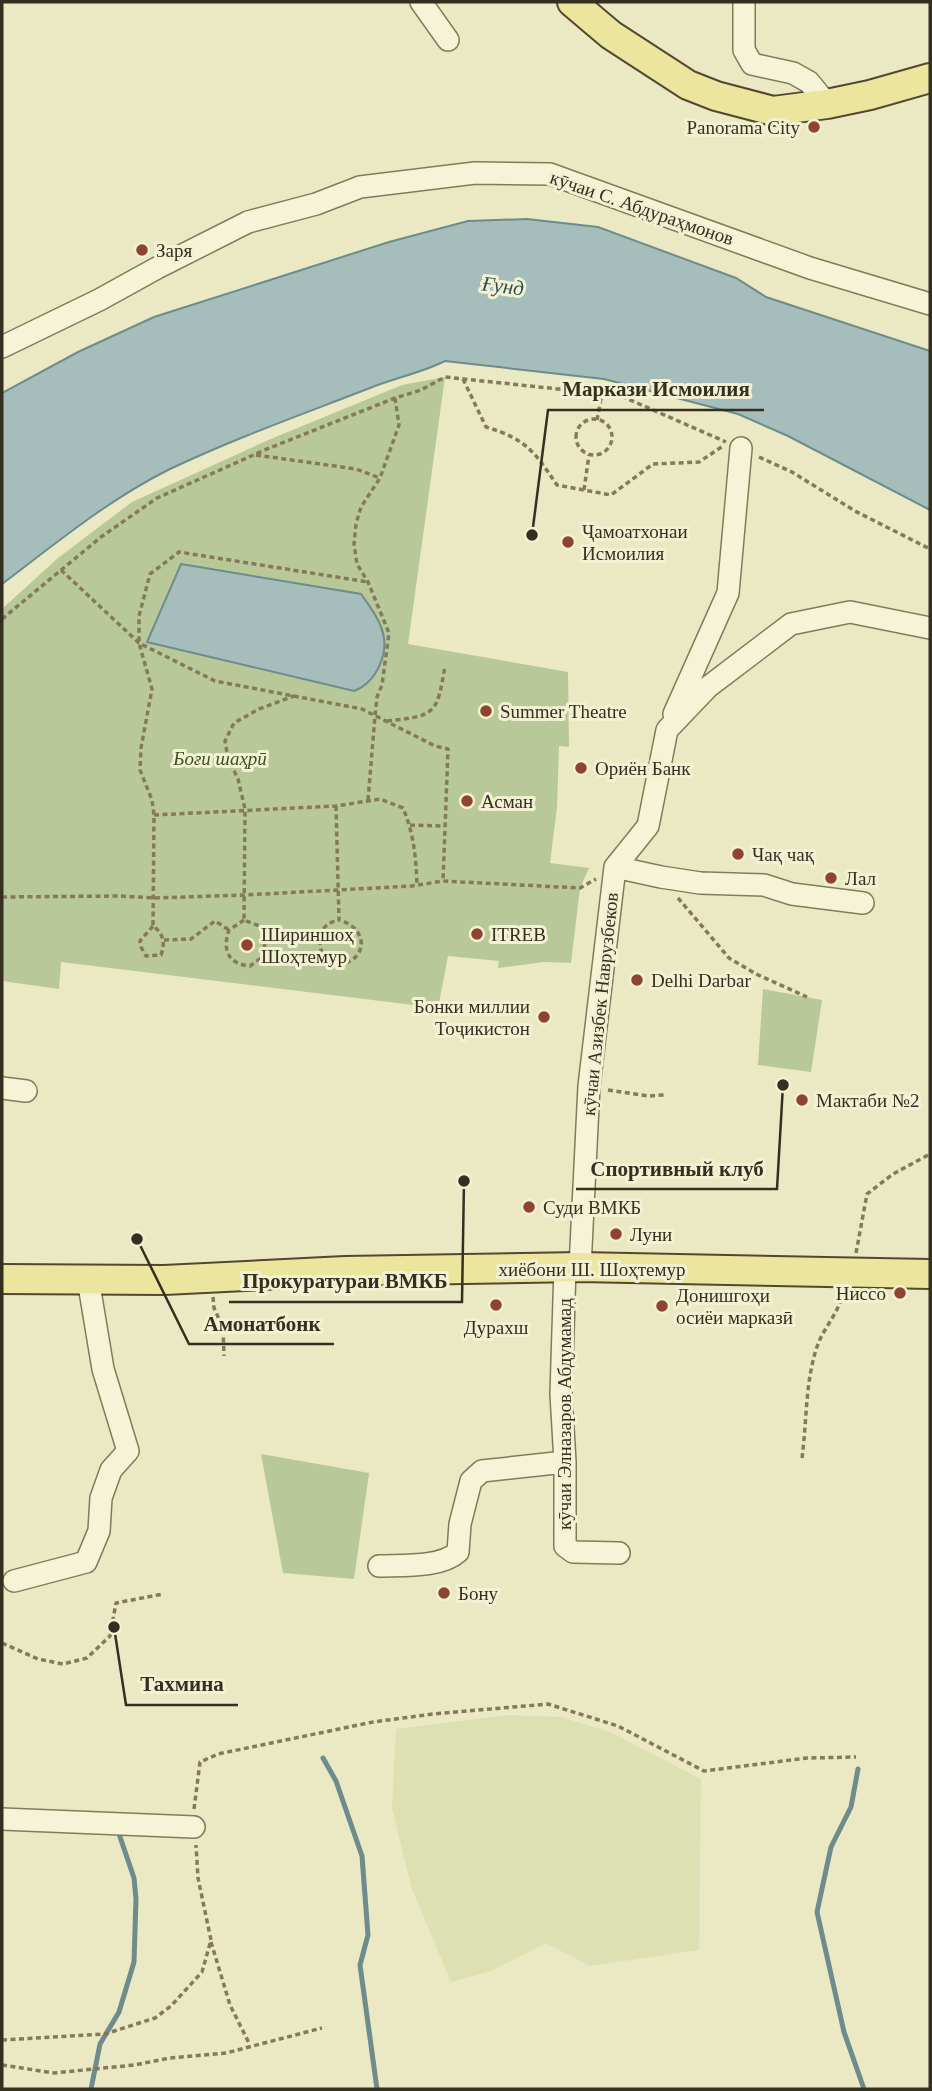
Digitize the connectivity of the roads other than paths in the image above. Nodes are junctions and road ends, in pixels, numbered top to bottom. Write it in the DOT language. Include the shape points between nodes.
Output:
graph roads {
  1 [pos="421,2"];
  2 [pos="572,2"];
  3 [pos="744,2"];
  4 [pos="448,40"];
  5 [pos="930,78"];
  6 [pos="827,104"];
  7 [pos="930,304"];
  8 [pos="2,347"];
  9 [pos="741,448"];
  10 [pos="930,628"];
  11 [pos="667,730"];
  12 [pos="615,867"];
  13 [pos="863,903"];
  14 [pos="2,1088"];
  15 [pos="26,1091"];
  16 [pos="572,1267"];
  17 [pos="930,1274"];
  18 [pos="2,1279"];
  19 [pos="88,1279"];
  20 [pos="565,1462"];
  21 [pos="619,1553"];
  22 [pos="379,1566"];
  23 [pos="13,1581"];
  24 [pos="2,1819"];
  25 [pos="194,1827"];
  1 -- 4 [label="street"];
  2 -- 6 [label="main road" via="611,35 688,85 773,111"];
  3 -- 6 [label="street" via="744,50 752,64 793,73 809,82"];
  5 -- 6 [label="main road"];
  7 -- 8 [label="street, кӯчаи С. Абдураҳмонов" via="810,268 550,174 475,173 360,187 248,222"];
  9 -- 11 [label="street" via="728,593"];
  10 -- 11 [label="street" via="850,612 791,624 708,687"];
  11 -- 12 [label="street" via="648,826"];
  12 -- 13 [label="street, кӯчаи Азизбек Наврузбеков" via="700,883 764,886"];
  12 -- 16 [label="street, кӯчаи Азизбек Наврузбеков"];
  14 -- 15 [label="street"];
  16 -- 17 [label="main road, хиёбони Ш. Шоҳтемур"];
  16 -- 19 [label="main road, хиёбони Ш. Шоҳтемур"];
  16 -- 20 [label="street, кӯчаи Элназаров Абдумамад" via="561,1394"];
  18 -- 19 [label="main road, хиёбони Ш. Шоҳтемур"];
  19 -- 23 [label="street" via="103,1369 128,1451 111,1470 101,1498 99,1531 86,1562"];
  20 -- 21 [label="street, кӯчаи Элназаров Абдумамад" via="565,1546 573,1552"];
  20 -- 22 [label="street" via="482,1471 471,1481 458,1552 451,1559"];
  24 -- 25 [label="street"];
}
